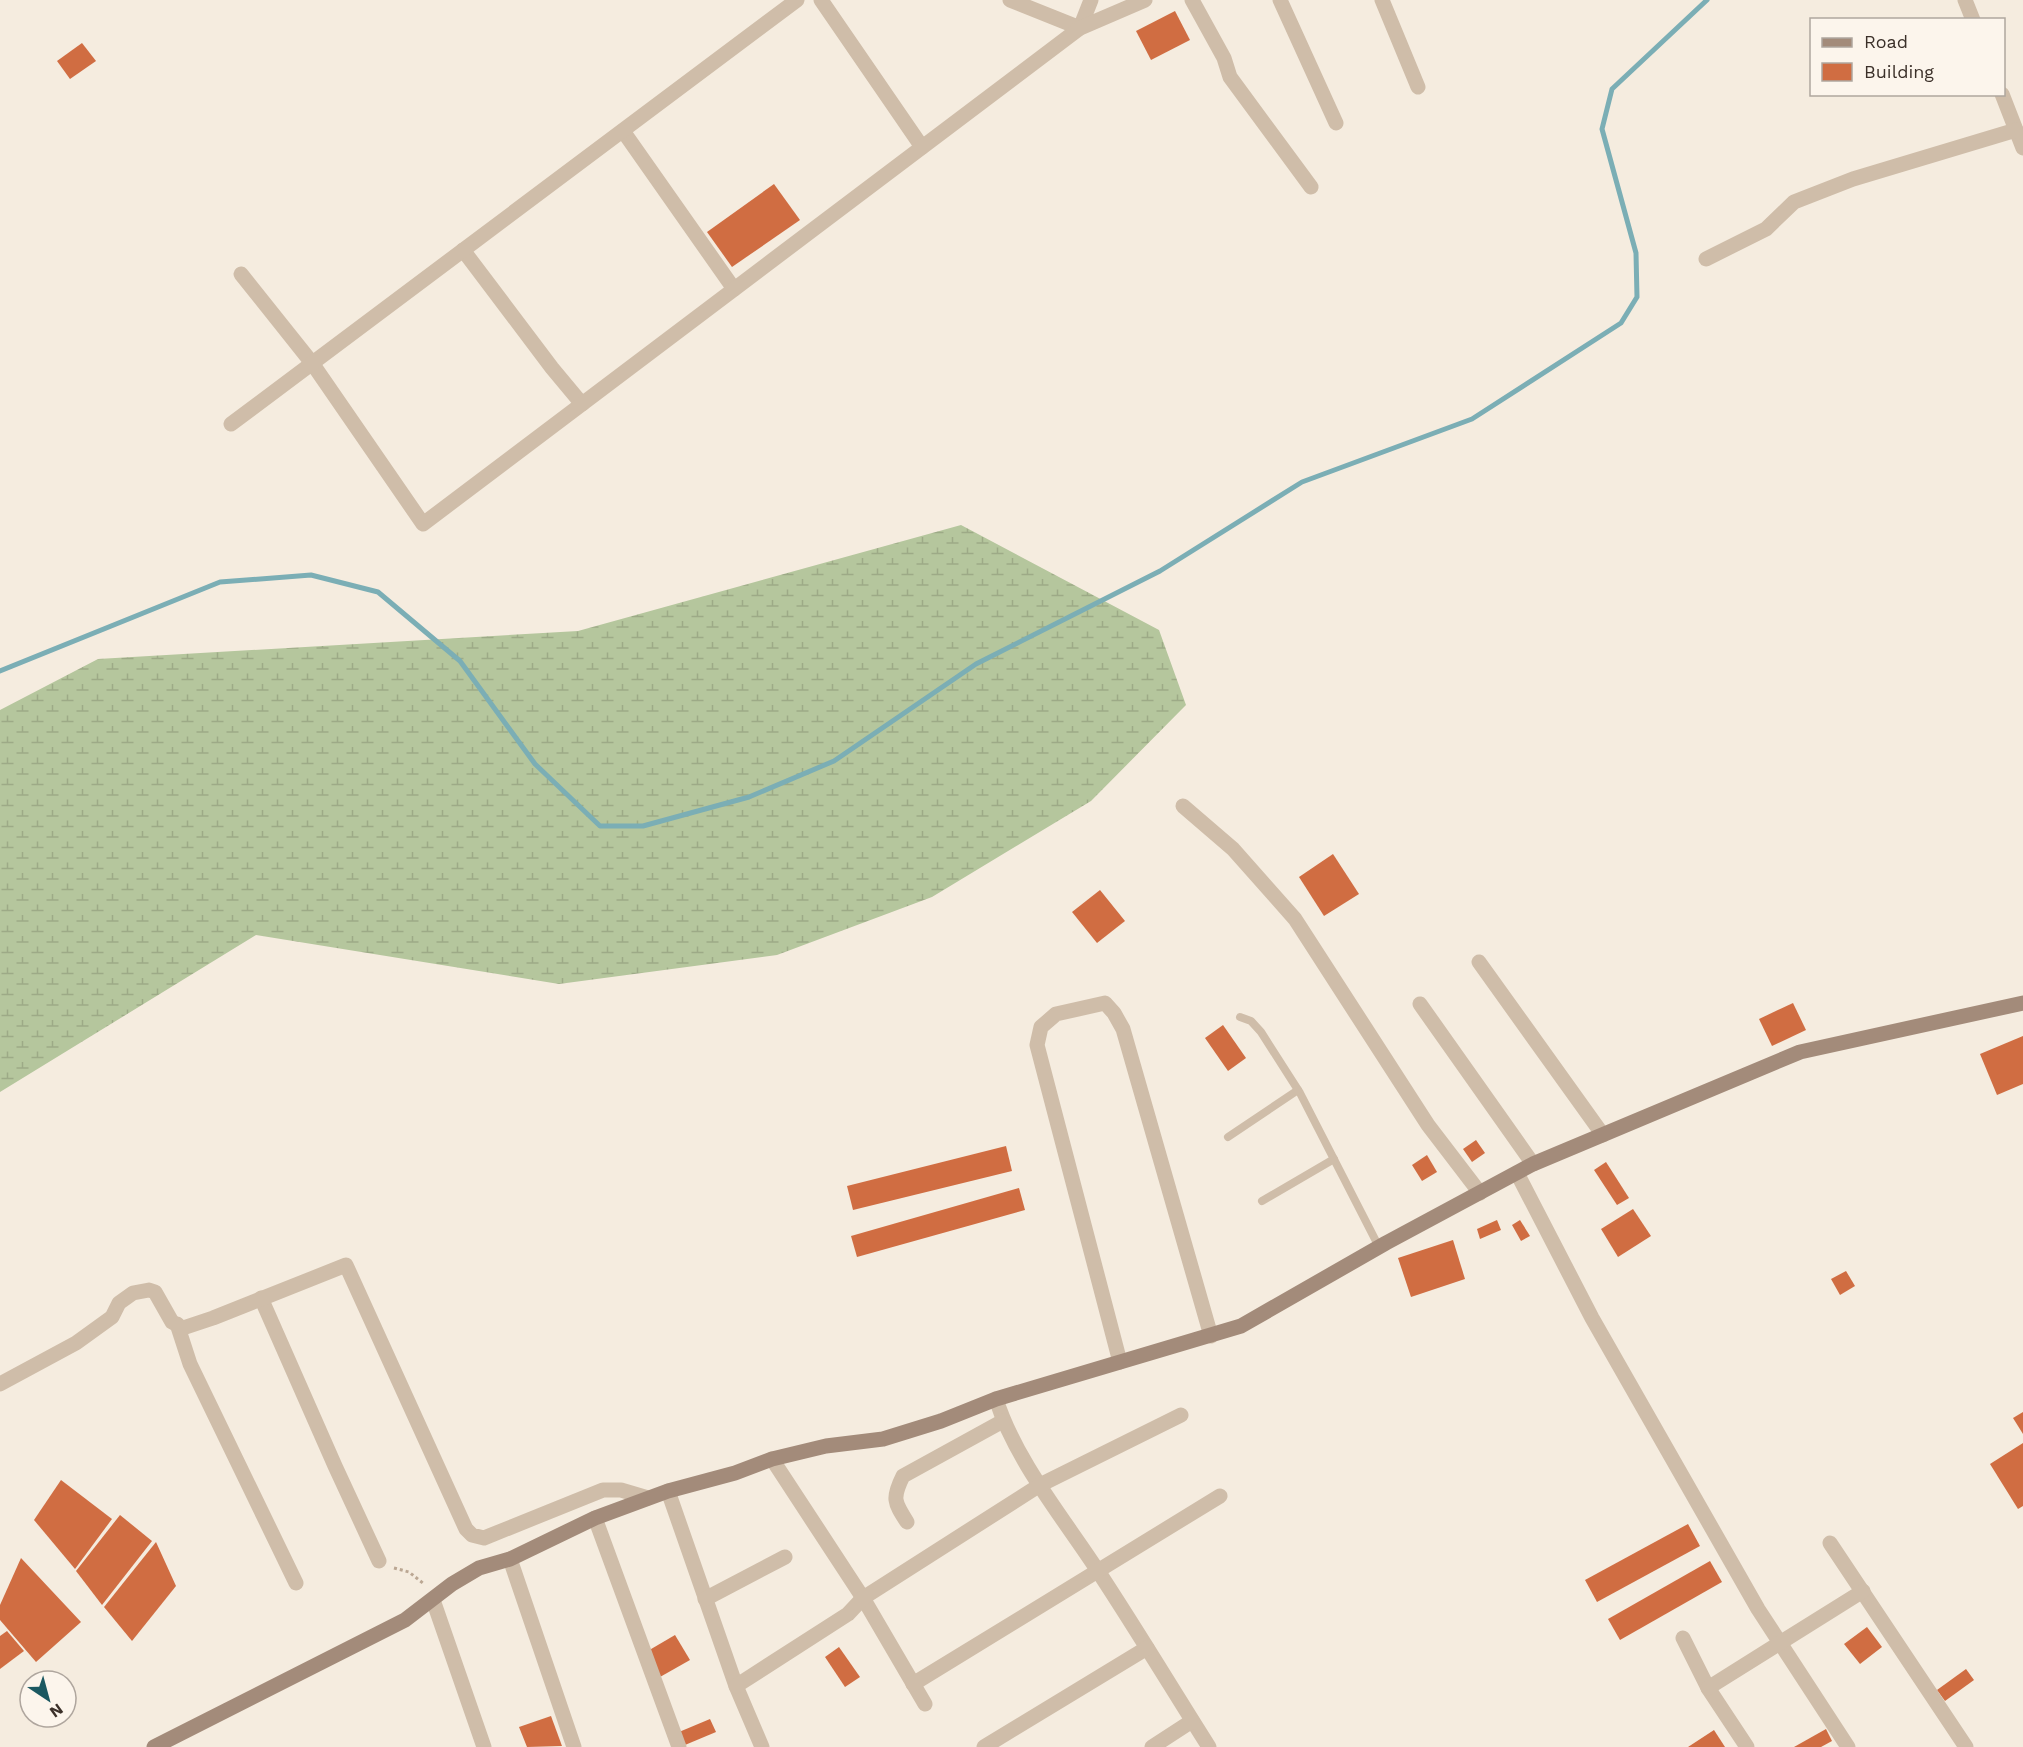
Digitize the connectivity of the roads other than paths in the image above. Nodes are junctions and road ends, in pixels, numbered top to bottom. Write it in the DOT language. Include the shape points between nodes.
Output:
graph roads {
  1 [pos="797,0"];
  2 [pos="821,0"];
  3 [pos="1010,0"];
  4 [pos="1091,0"];
  5 [pos="1145,0"];
  6 [pos="1192,0"];
  7 [pos="1280,0"];
  8 [pos="1382,0"];
  9 [pos="1965,0"];
  10 [pos="1971,18"];
  11 [pos="1080,28"];
  12 [pos="1418,87"];
  13 [pos="2003,96"];
  14 [pos="1336,123"];
  15 [pos="623,130"];
  16 [pos="2016,130"];
  17 [pos="922,147"];
  18 [pos="2023,148"];
  19 [pos="1311,187"];
  20 [pos="464,250"];
  21 [pos="1706,259"];
  22 [pos="241,274"];
  23 [pos="734,289"];
  24 [pos="312,363"];
  25 [pos="582,404"];
  26 [pos="231,424"];
  27 [pos="1183,806"];
  28 [pos="1479,962"];
  29 [pos="2023,1003"];
  30 [pos="1420,1004"];
  31 [pos="1240,1017"];
  32 [pos="1298,1090"];
  33 [pos="1603,1135"];
  34 [pos="1228,1137"];
  35 [pos="1334,1159"];
  36 [pos="1533,1164"];
  37 [pos="1517,1173"];
  38 [pos="1480,1193"];
  39 [pos="1262,1201"];
  40 [pos="1379,1247"];
  41 [pos="261,1298"];
  42 [pos="177,1324"];
  43 [pos="1211,1336"];
  44 [pos="1120,1362"];
  45 [pos="0,1384"];
  46 [pos="996,1399"];
  47 [pos="1180,1415"];
  48 [pos="1003,1421"];
  49 [pos="772,1459"];
  50 [pos="1040,1485"];
  51 [pos="668,1491"];
  52 [pos="1220,1496"];
  53 [pos="648,1498"];
  54 [pos="595,1518"];
  55 [pos="907,1522"];
  56 [pos="1830,1543"];
  57 [pos="785,1557"];
  58 [pos="510,1559"];
  59 [pos="379,1561"];
  60 [pos="1098,1571"];
  61 [pos="296,1583"];
  62 [pos="1863,1591"];
  63 [pos="436,1598"];
  64 [pos="863,1598"];
  65 [pos="705,1599"];
  66 [pos="1683,1638"];
  67 [pos="1780,1642"];
  68 [pos="1147,1648"];
  69 [pos="913,1684"];
  70 [pos="736,1686"];
  71 [pos="1708,1688"];
  72 [pos="925,1704"];
  73 [pos="1192,1721"];
  74 [pos="154,1747"];
  75 [pos="484,1747"];
  76 [pos="574,1747"];
  77 [pos="679,1747"];
  78 [pos="762,1747"];
  79 [pos="984,1747"];
  80 [pos="1152,1747"];
  81 [pos="1209,1747"];
  82 [pos="1746,1747"];
  83 [pos="1848,1747"];
  84 [pos="1966,1747"];
  1 -- 15 [label="street"];
  2 -- 17 [label="street"];
  3 -- 11 [label="street"];
  4 -- 11 [label="street"];
  5 -- 11 [label="street"];
  6 -- 19 [label="street" via="1224,58 1230,77"];
  7 -- 14 [label="street"];
  8 -- 12 [label="street"];
  9 -- 10 [label="street"];
  11 -- 17 [label="street"];
  13 -- 16 [label="street"];
  15 -- 20 [label="street"];
  15 -- 23 [label="street"];
  16 -- 18 [label="street"];
  16 -- 21 [label="street" via="1853,179 1794,202 1766,229"];
  17 -- 23 [label="street"];
  20 -- 24 [label="street"];
  20 -- 25 [label="street"];
  22 -- 24 [label="street"];
  23 -- 25 [label="street"];
  24 -- 25 [label="street" via="423,524"];
  24 -- 26 [label="street"];
  27 -- 38 [label="street" via="1233,849 1295,919 1428,1125"];
  28 -- 33 [label="street"];
  29 -- 33 [label="street" via="1800,1052"];
  30 -- 36 [label="street"];
  31 -- 32 [label="lane" via="1251,1021 1261,1032"];
  32 -- 34 [label="lane"];
  32 -- 35 [label="lane"];
  33 -- 36 [label="street"];
  35 -- 39 [label="lane"];
  35 -- 40 [label="lane"];
  36 -- 37 [label="street"];
  37 -- 38 [label="street"];
  37 -- 67 [label="street" via="1592,1318"];
  38 -- 40 [label="street"];
  40 -- 43 [label="street" via="1241,1326"];
  41 -- 42 [label="street" via="183,1328"];
  41 -- 53 [label="street" via="346,1264 466,1529 472,1534 483,1538 603,1490 621,1490"];
  41 -- 59 [label="street"];
  42 -- 45 [label="street" via="155,1292 133,1293 118,1303 112,1317 76,1343"];
  42 -- 61 [label="street" via="190,1364"];
  43 -- 44 [label="street"];
  43 -- 44 [label="street" via="1123,1029 1104,1003 1056,1014 1041,1027 1037,1045"];
  44 -- 46 [label="street"];
  46 -- 48 [label="street"];
  46 -- 49 [label="street" via="883,1439 825,1446"];
  47 -- 50 [label="street"];
  48 -- 50 [label="street"];
  48 -- 55 [label="street" via="903,1476 895,1493 897,1507"];
  49 -- 51 [label="street"];
  49 -- 64 [label="street"];
  50 -- 60 [label="street"];
  50 -- 64 [label="street"];
  51 -- 53 [label="street"];
  51 -- 65 [label="street"];
  52 -- 60 [label="street"];
  53 -- 54 [label="street"];
  54 -- 58 [label="street"];
  54 -- 77 [label="street"];
  56 -- 62 [label="street"];
  57 -- 65 [label="street"];
  58 -- 63 [label="street" via="479,1568"];
  58 -- 76 [label="street"];
  60 -- 68 [label="street"];
  60 -- 69 [label="street"];
  62 -- 67 [label="street"];
  62 -- 84 [label="street"];
  63 -- 74 [label="street" via="405,1620"];
  63 -- 75 [label="street"];
  64 -- 69 [label="street"];
  64 -- 70 [label="street" via="848,1614"];
  65 -- 70 [label="street"];
  66 -- 71 [label="street"];
  67 -- 71 [label="street"];
  67 -- 83 [label="street"];
  68 -- 73 [label="street"];
  68 -- 79 [label="street"];
  69 -- 72 [label="street"];
  70 -- 78 [label="street"];
  71 -- 82 [label="street"];
  73 -- 80 [label="street"];
  73 -- 81 [label="street"];
}
